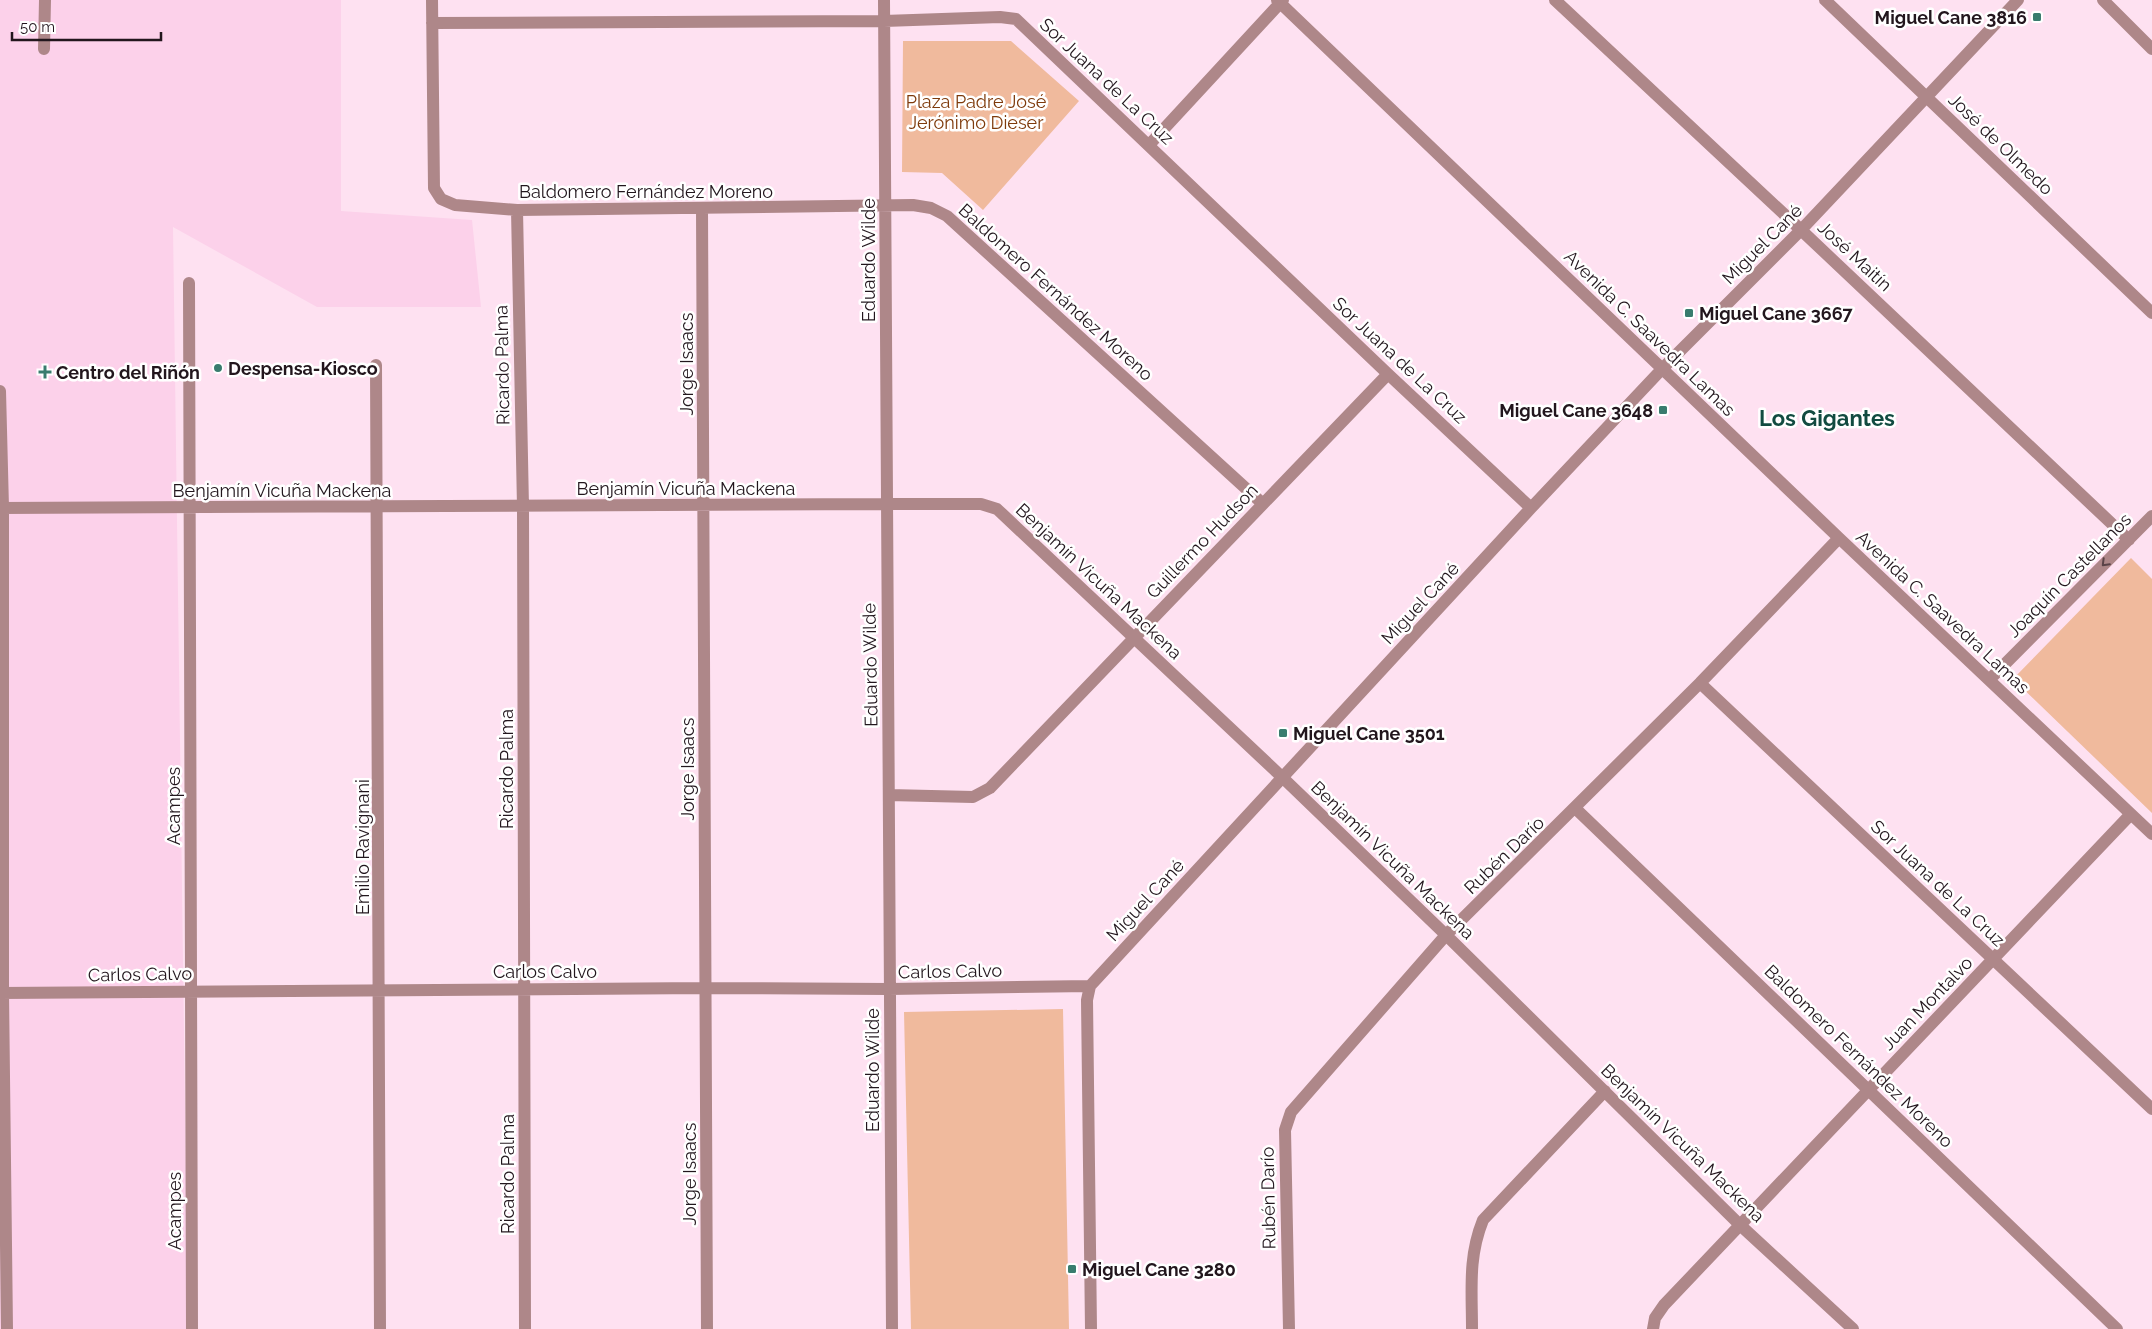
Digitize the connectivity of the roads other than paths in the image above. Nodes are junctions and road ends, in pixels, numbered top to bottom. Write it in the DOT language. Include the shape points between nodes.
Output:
graph roads {
  1 [pos="45,0"];
  2 [pos="432,0"];
  3 [pos="884,0"];
  4 [pos="1555,0"];
  5 [pos="1825,0"];
  6 [pos="2018,0"];
  7 [pos="2103,0"];
  8 [pos="1280,1"];
  9 [pos="884,21"];
  10 [pos="432,23"];
  11 [pos="44,49"];
  12 [pos="2152,49"];
  13 [pos="1926,96"];
  14 [pos="1149,145"];
  15 [pos="885,206"];
  16 [pos="702,208"];
  17 [pos="517,210"];
  18 [pos="1802,230"];
  19 [pos="189,284"];
  20 [pos="2152,313"];
  21 [pos="376,365"];
  22 [pos="1662,369"];
  23 [pos="1388,374"];
  24 [pos="0,391"];
  25 [pos="886,504"];
  26 [pos="1263,504"];
  27 [pos="704,506"];
  28 [pos="378,507"];
  29 [pos="523,507"];
  30 [pos="1,508"];
  31 [pos="190,508"];
  32 [pos="1532,508"];
  33 [pos="2152,516"];
  34 [pos="1839,538"];
  35 [pos="2128,540"];
  36 [pos="1134,637"];
  37 [pos="1990,679"];
  38 [pos="1700,683"];
  39 [pos="1282,777"];
  40 [pos="889,795"];
  41 [pos="1576,809"];
  42 [pos="2131,814"];
  43 [pos="2152,834"];
  44 [pos="1446,935"];
  45 [pos="1994,958"];
  46 [pos="1090,986"];
  47 [pos="705,988"];
  48 [pos="524,989"];
  49 [pos="889,989"];
  50 [pos="380,990"];
  51 [pos="191,991"];
  52 [pos="2,993"];
  53 [pos="1868,1090"];
  54 [pos="1605,1091"];
  55 [pos="2152,1109"];
  56 [pos="1740,1224"];
  57 [pos="7,1329"];
  58 [pos="192,1329"];
  59 [pos="380,1329"];
  60 [pos="525,1329"];
  61 [pos="707,1329"];
  62 [pos="892,1329"];
  63 [pos="1091,1329"];
  64 [pos="1289,1329"];
  65 [pos="1472,1329"];
  66 [pos="1653,1329"];
  67 [pos="1853,1329"];
  68 [pos="2117,1329"];
  1 -- 11 [label="street"];
  2 -- 10 [label="street"];
  3 -- 9 [label="street, Eduardo Wilde"];
  4 -- 18 [label="street, José Maitín"];
  5 -- 13 [label="street, José de Olmedo"];
  6 -- 13 [label="street, Miguel Cané"];
  7 -- 12 [label="street"];
  8 -- 14 [label="street"];
  8 -- 22 [label="street, Avenida C. Saavedra Lamas"];
  9 -- 10 [label="street, Sor Juana de La Cruz"];
  9 -- 14 [label="street, Sor Juana de La Cruz" via="1016,19"];
  9 -- 15 [label="street, Eduardo Wilde"];
  10 -- 17 [label="street, Baldomero Fernández Moreno" via="434,188 441,199 455,205"];
  13 -- 18 [label="street, Miguel Cané"];
  13 -- 20 [label="street, José de Olmedo"];
  14 -- 23 [label="street, Sor Juana de La Cruz"];
  15 -- 16 [label="street, Baldomero Fernández Moreno"];
  15 -- 25 [label="street, Eduardo Wilde"];
  15 -- 26 [label="street, Baldomero Fernández Moreno" via="931,208 947,216"];
  16 -- 17 [label="street, Baldomero Fernández Moreno"];
  16 -- 27 [label="street, Jorge Isaacs"];
  17 -- 29 [label="street, Ricardo Palma"];
  18 -- 22 [label="street, Miguel Cané"];
  18 -- 35 [label="street, José Maitín"];
  19 -- 31 [label="street, Acampes"];
  21 -- 28 [label="street, Emilio Ravignani"];
  22 -- 32 [label="street, Miguel Cané"];
  22 -- 34 [label="street, Avenida C. Saavedra Lamas"];
  23 -- 26 [label="street, Guillermo Hudson"];
  23 -- 32 [label="street, Sor Juana de La Cruz"];
  24 -- 30 [label="street"];
  25 -- 27 [label="street, Benjamín Vicuña Mackena"];
  25 -- 36 [label="street, Benjamín Vicuña Mackena" via="981,504 997,509"];
  25 -- 40 [label="street, Eduardo Wilde"];
  26 -- 36 [label="street, Guillermo Hudson"];
  27 -- 29 [label="street, Benjamín Vicuña Mackena"];
  27 -- 47 [label="street, Jorge Isaacs"];
  28 -- 29 [label="street, Benjamín Vicuña Mackena"];
  28 -- 31 [label="street, Benjamín Vicuña Mackena"];
  28 -- 50 [label="street, Emilio Ravignani"];
  29 -- 48 [label="street, Ricardo Palma"];
  30 -- 31 [label="street, Benjamín Vicuña Mackena"];
  30 -- 52 [label="street"];
  31 -- 51 [label="street, Acampes"];
  32 -- 39 [label="street, Miguel Cané"];
  33 -- 35 [label="street, Joaquín Castellanos"];
  34 -- 37 [label="street, Avenida C. Saavedra Lamas"];
  34 -- 38 [label="street, Rubén Darío"];
  35 -- 37 [label="street, Joaquín Castellanos, one-way"];
  36 -- 39 [label="street, Benjamín Vicuña Mackena"];
  36 -- 40 [label="street, Guillermo Hudson" via="982,794 973,797"];
  37 -- 42 [label="street, Avenida C. Saavedra Lamas"];
  38 -- 41 [label="street, Rubén Darío"];
  38 -- 45 [label="street, Sor Juana de La Cruz"];
  39 -- 44 [label="street, Benjamín Vicuña Mackena"];
  39 -- 46 [label="street, Miguel Cané"];
  40 -- 49 [label="street, Eduardo Wilde"];
  41 -- 44 [label="street, Rubén Darío"];
  41 -- 53 [label="street, Baldomero Fernández Moreno"];
  42 -- 43 [label="street, Avenida C. Saavedra Lamas"];
  42 -- 45 [label="street, Juan Montalvo"];
  44 -- 54 [label="street, Benjamín Vicuña Mackena"];
  44 -- 64 [label="street, Rubén Darío" via="1287,1119"];
  45 -- 53 [label="street, Juan Montalvo"];
  45 -- 55 [label="street, Sor Juana de La Cruz"];
  46 -- 49 [label="street, Carlos Calvo"];
  46 -- 63 [label="street" via="1087,1000"];
  47 -- 48 [label="street, Carlos Calvo"];
  47 -- 49 [label="street, Carlos Calvo"];
  47 -- 61 [label="street, Jorge Isaacs"];
  48 -- 50 [label="street, Carlos Calvo"];
  48 -- 60 [label="street, Ricardo Palma"];
  49 -- 62 [label="street, Eduardo Wilde"];
  50 -- 51 [label="street, Carlos Calvo"];
  50 -- 59 [label="street, Emilio Ravignani"];
  51 -- 52 [label="street, Carlos Calvo"];
  51 -- 58 [label="street, Acampes"];
  52 -- 57 [label="street"];
  53 -- 56 [label="street, Juan Montalvo"];
  53 -- 68 [label="street, Baldomero Fernández Moreno"];
  54 -- 56 [label="street, Benjamín Vicuña Mackena"];
  54 -- 65 [label="street" via="1483,1220 1474,1240 1472,1259"];
  56 -- 66 [label="street, Juan Montalvo" via="1664,1305 1655,1318"];
  56 -- 67 [label="street, Benjamín Vicuña Mackena"];
}
